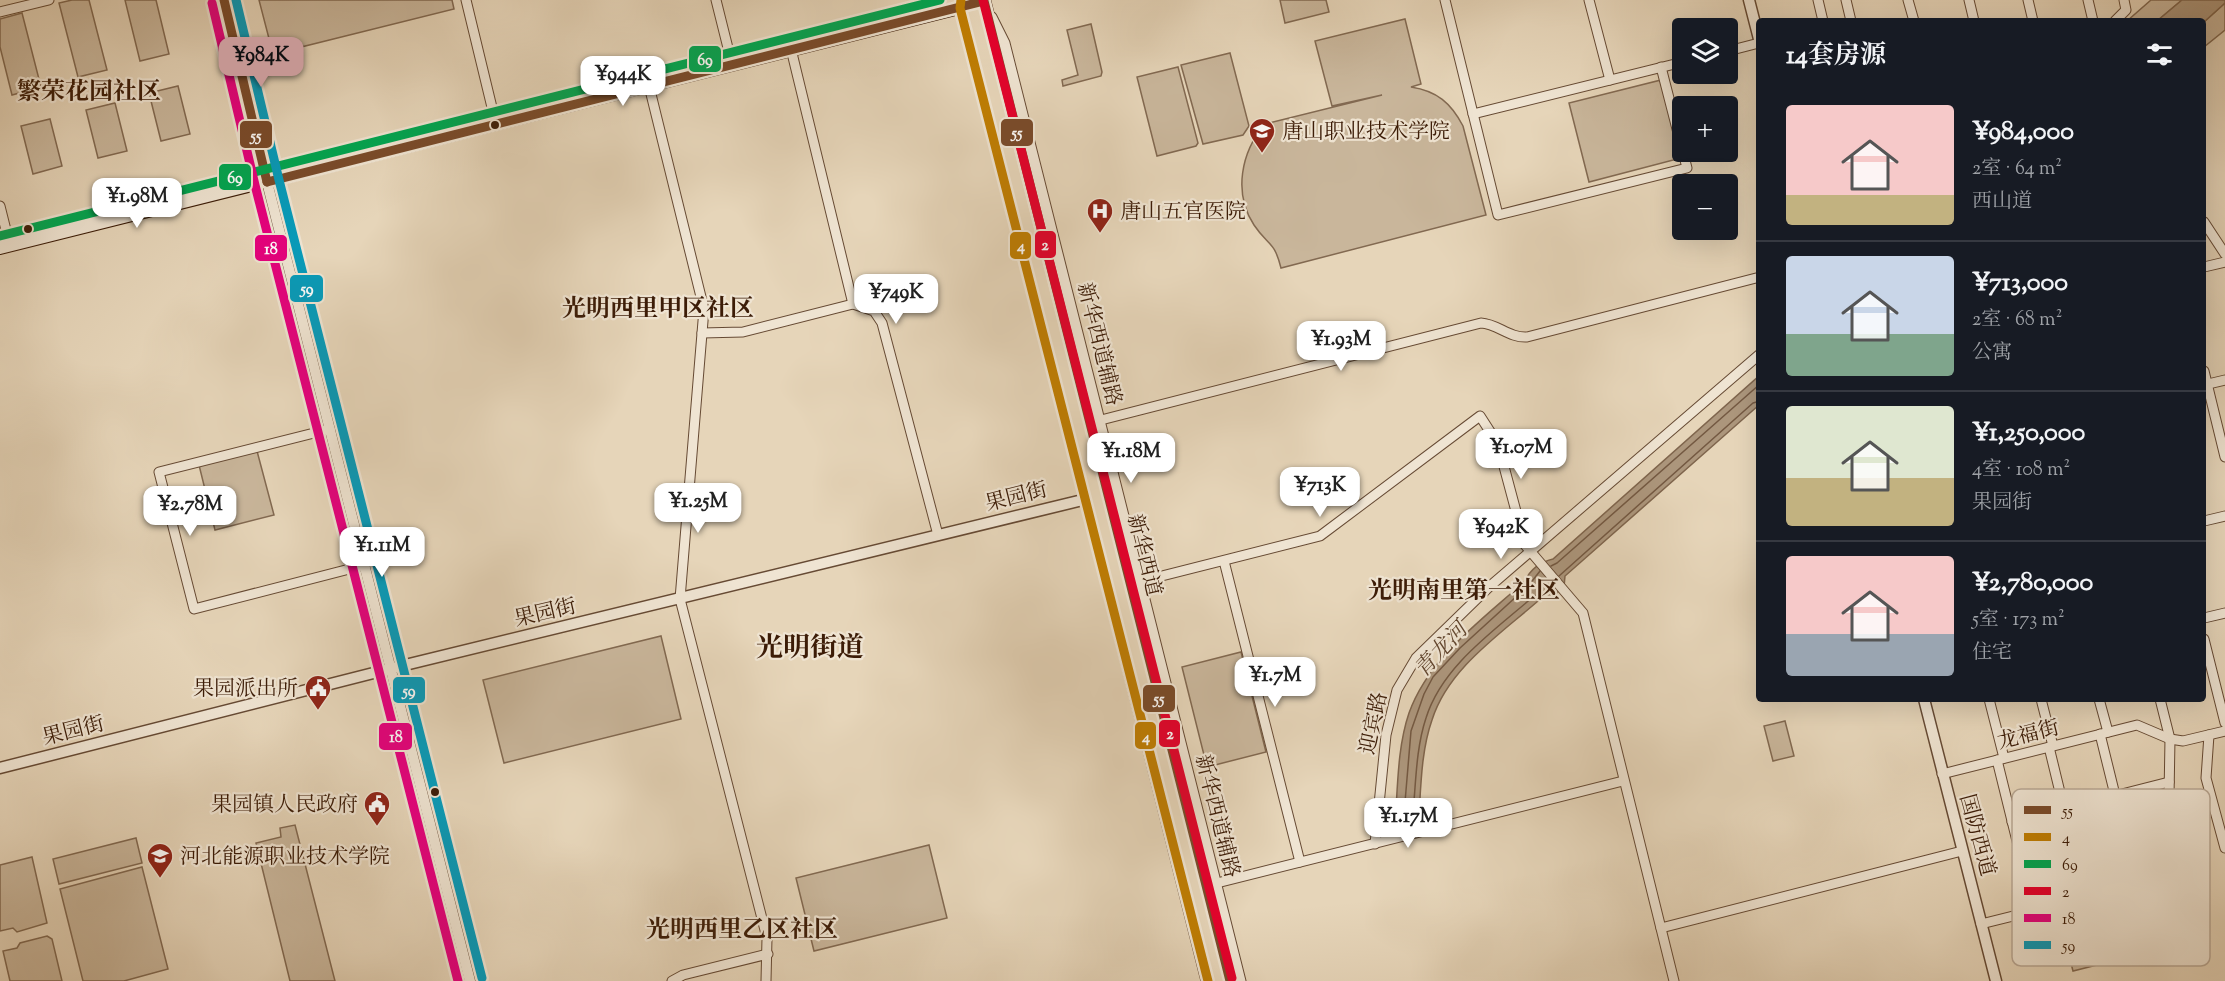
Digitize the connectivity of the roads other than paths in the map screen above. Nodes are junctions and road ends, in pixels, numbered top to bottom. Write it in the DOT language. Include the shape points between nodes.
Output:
graph roads {
  1 [pos="49,0"];
  2 [pos="224,0"];
  3 [pos="466,0"];
  4 [pos="716,0"];
  5 [pos="1445,0"];
  6 [pos="1589,0"];
  7 [pos="1749,0"];
  8 [pos="1818,0"];
  9 [pos="1846,0"];
  10 [pos="1908,0"];
  11 [pos="1969,0"];
  12 [pos="2028,0"];
  13 [pos="2088,0"];
  14 [pos="2124,0"];
  15 [pos="979,1"];
  16 [pos="0,12"];
  17 [pos="1822,18"];
  18 [pos="1850,18"];
  19 [pos="1913,18"];
  20 [pos="1973,18"];
  21 [pos="2032,18"];
  22 [pos="2092,18"];
  23 [pos="2118,18"];
  24 [pos="1756,27"];
  25 [pos="1756,44"];
  26 [pos="1738,48"];
  27 [pos="791,49"];
  28 [pos="732,64"];
  29 [pos="1672,64"];
  30 [pos="1661,67"];
  31 [pos="1610,80"];
  32 [pos="649,86"];
  33 [pos="1473,114"];
  34 [pos="496,124"];
  35 [pos="267,182"];
  36 [pos="0,206"];
  37 [pos="2206,225"];
  38 [pos="5,247"];
  39 [pos="2225,254"];
  40 [pos="2225,262"];
  41 [pos="2206,267"];
  42 [pos="1756,277"];
  43 [pos="853,304"];
  44 [pos="702,333"];
  45 [pos="1756,357"];
  46 [pos="2225,380"];
  47 [pos="2206,384"];
  48 [pos="2206,388"];
  49 [pos="1101,420"];
  50 [pos="330,429"];
  51 [pos="2225,458"];
  52 [pos="1099,496"];
  53 [pos="1084,499"];
  54 [pos="2225,516"];
  55 [pos="2206,521"];
  56 [pos="938,535"];
  57 [pos="1530,554"];
  58 [pos="1224,561"];
  59 [pos="364,565"];
  60 [pos="1142,581"];
  61 [pos="680,599"];
  62 [pos="2225,613"];
  63 [pos="2206,618"];
  64 [pos="2206,647"];
  65 [pos="391,669"];
  66 [pos="1925,702"];
  67 [pos="1990,702"];
  68 [pos="2042,702"];
  69 [pos="2099,702"];
  70 [pos="2161,702"];
  71 [pos="2225,723"];
  72 [pos="2225,731"];
  73 [pos="2104,733"];
  74 [pos="2209,735"];
  75 [pos="2170,739"];
  76 [pos="2051,747"];
  77 [pos="2001,759"];
  78 [pos="0,768"];
  79 [pos="1942,774"];
  80 [pos="1623,782"];
  81 [pos="2169,783"];
  82 [pos="2059,789"];
  83 [pos="2115,789"];
  84 [pos="2145,789"];
  85 [pos="2169,789"];
  86 [pos="2209,789"];
  87 [pos="2210,793"];
  88 [pos="2012,822"];
  89 [pos="1380,842"];
  90 [pos="2225,848"];
  91 [pos="1962,851"];
  92 [pos="1300,862"];
  93 [pos="1216,883"];
  94 [pos="2012,916"];
  95 [pos="1981,924"];
  96 [pos="1661,928"];
  97 [pos="768,954"];
  98 [pos="470,981"];
  99 [pos="672,981"];
  100 [pos="766,981"];
  101 [pos="1206,981"];
  102 [pos="1220,981"];
  103 [pos="1230,981"];
  104 [pos="1241,981"];
  105 [pos="1674,981"];
  106 [pos="1996,981"];
  1 -- 16 [label="street"];
  2 -- 35 [label="street"];
  3 -- 34 [label="street"];
  4 -- 28 [label="street"];
  5 -- 33 [label="street"];
  6 -- 31 [label="street"];
  7 -- 24 [label="street"];
  8 -- 17 [label="street"];
  9 -- 18 [label="street"];
  10 -- 19 [label="street"];
  11 -- 20 [label="street"];
  12 -- 21 [label="street"];
  13 -- 22 [label="street"];
  14 -- 23 [label="street" via="2126,10"];
  15 -- 27 [label="main road"];
  15 -- 49 [label="street, 新华西道辅路" via="1005,43"];
  15 -- 52 [label="main road, 新华西道"];
  15 -- 53 [label="street" via="972,51"];
  15 -- 103 [label="main road, 新华西道" via="1022,143"];
  25 -- 26 [label="street"];
  27 -- 28 [label="main road"];
  27 -- 43 [label="street"];
  28 -- 32 [label="main road"];
  29 -- 30 [label="street"];
  30 -- 31 [label="street"];
  30 -- 33 [label="street" via="1687,168 1498,215"];
  31 -- 33 [label="street"];
  32 -- 34 [label="main road"];
  32 -- 44 [label="street" via="704,309"];
  34 -- 35 [label="main road"];
  35 -- 38 [label="main road"];
  35 -- 50 [label="street"];
  36 -- 38 [label="street"];
  37 -- 39 [label="street"];
  40 -- 41 [label="street"];
  42 -- 49 [label="street" via="1527,337 1518,338 1492,323 1481,323"];
  43 -- 44 [label="street" via="743,332"];
  43 -- 56 [label="street" via="880,317"];
  44 -- 61 [label="street"];
  45 -- 57 [label="street, 迎宾路"];
  46 -- 47 [label="street"];
  48 -- 51 [label="street"];
  49 -- 60 [label="street, 新华西道辅路"];
  50 -- 59 [label="street"];
  50 -- 59 [label="street" via="159,472 194,609"];
  52 -- 53 [label="street, 果园街"];
  52 -- 102 [label="main road, 新华西道"];
  53 -- 56 [label="street, 果园街"];
  53 -- 101 [label="street"];
  54 -- 55 [label="street"];
  56 -- 61 [label="street, 果园街"];
  57 -- 58 [label="street" via="1524,545 1498,444 1480,416 1320,536"];
  57 -- 80 [label="street" via="1582,613"];
  57 -- 89 [label="street, 迎宾路" via="1416,658 1405,674 1386,735"];
  58 -- 60 [label="street"];
  58 -- 92 [label="street"];
  59 -- 65 [label="street"];
  60 -- 93 [label="street, 新华西道辅路"];
  61 -- 65 [label="street, 果园街"];
  61 -- 97 [label="street"];
  62 -- 63 [label="street"];
  64 -- 71 [label="street"];
  65 -- 78 [label="street, 果园街"];
  65 -- 98 [label="street"];
  66 -- 79 [label="street, 国防西道"];
  67 -- 77 [label="street"];
  68 -- 76 [label="street"];
  69 -- 73 [label="street"];
  70 -- 75 [label="street"];
  72 -- 74 [label="street, 龙福街"];
  73 -- 75 [label="street, 龙福街" via="2137,725"];
  73 -- 76 [label="street, 龙福街"];
  73 -- 83 [label="street"];
  74 -- 75 [label="street, 龙福街" via="2183,741"];
  74 -- 86 [label="street"];
  75 -- 81 [label="street"];
  76 -- 77 [label="street, 龙福街"];
  76 -- 82 [label="street"];
  77 -- 79 [label="street, 龙福街"];
  77 -- 88 [label="street"];
  79 -- 91 [label="street, 国防西道"];
  80 -- 89 [label="street"];
  80 -- 96 [label="street"];
  81 -- 84 [label="street"];
  81 -- 85 [label="street"];
  87 -- 90 [label="street"];
  89 -- 92 [label="street"];
  91 -- 95 [label="street, 国防西道"];
  91 -- 96 [label="street"];
  92 -- 93 [label="street"];
  93 -- 104 [label="street, 新华西道辅路"];
  94 -- 95 [label="street"];
  95 -- 106 [label="street, 国防西道"];
  96 -- 105 [label="street"];
  97 -- 99 [label="street"];
  97 -- 100 [label="street"];
}
